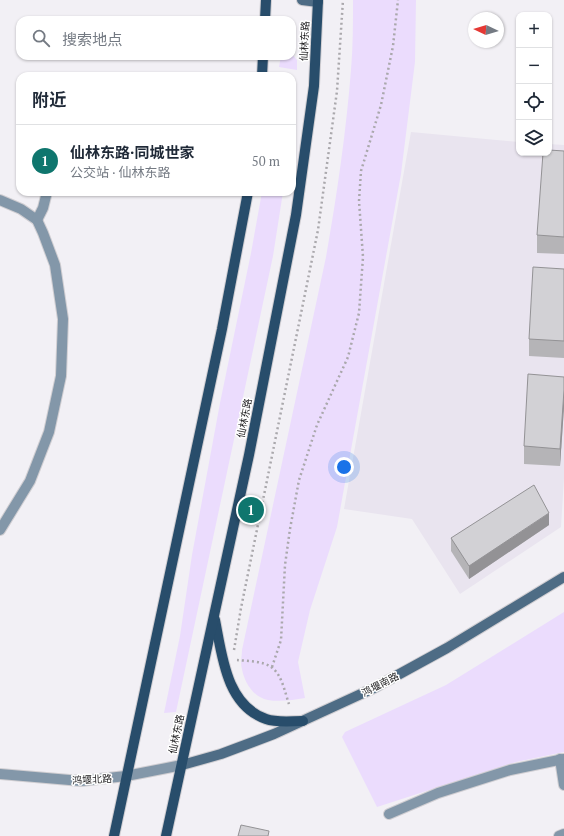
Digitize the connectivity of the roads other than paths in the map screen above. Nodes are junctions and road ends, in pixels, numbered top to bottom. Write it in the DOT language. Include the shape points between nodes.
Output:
graph roads {
  1 [pos="266,0"];
  2 [pos="302,0"];
  3 [pos="318,1"];
  4 [pos="265,16"];
  5 [pos="263,60"];
  6 [pos="262,72"];
  7 [pos="46,196"];
  8 [pos="247,196"];
  9 [pos="0,200"];
  10 [pos="37,220"];
  11 [pos="0,530"];
  12 [pos="564,577"];
  13 [pos="214,616"];
  14 [pos="303,721"];
  15 [pos="562,759"];
  16 [pos="182,764"];
  17 [pos="0,774"];
  18 [pos="126,776"];
  19 [pos="564,785"];
  20 [pos="389,814"];
  21 [pos="564,834"];
  22 [pos="114,836"];
  23 [pos="166,836"];
  24 [pos="559,836"];
  1 -- 4 [label="main road"];
  2 -- 3 [label="street"];
  3 -- 13 [label="main road, 仙林东路" via="314,86 296,216"];
  5 -- 6 [label="main road"];
  7 -- 10 [label="street"];
  8 -- 18 [label="main road" via="222,329"];
  9 -- 10 [label="street" via="21,208"];
  10 -- 11 [label="street" via="54,265 63,319 61,376 49,432 30,481"];
  12 -- 14 [label="street, 鸿堰南路" via="441,652 374,688"];
  13 -- 14 [label="main road" via="227,675 243,703 266,719"];
  13 -- 16 [label="main road, 仙林东路"];
  14 -- 16 [label="street, 鸿堰南路" via="235,749"];
  15 -- 19 [label="street"];
  15 -- 20 [label="street" via="481,779 438,793"];
  16 -- 18 [label="street, 鸿堰北路"];
  16 -- 23 [label="main road, 仙林东路"];
  17 -- 18 [label="street, 鸿堰北路" via="76,781"];
  18 -- 22 [label="main road"];
  21 -- 24 [label="street"];
}
